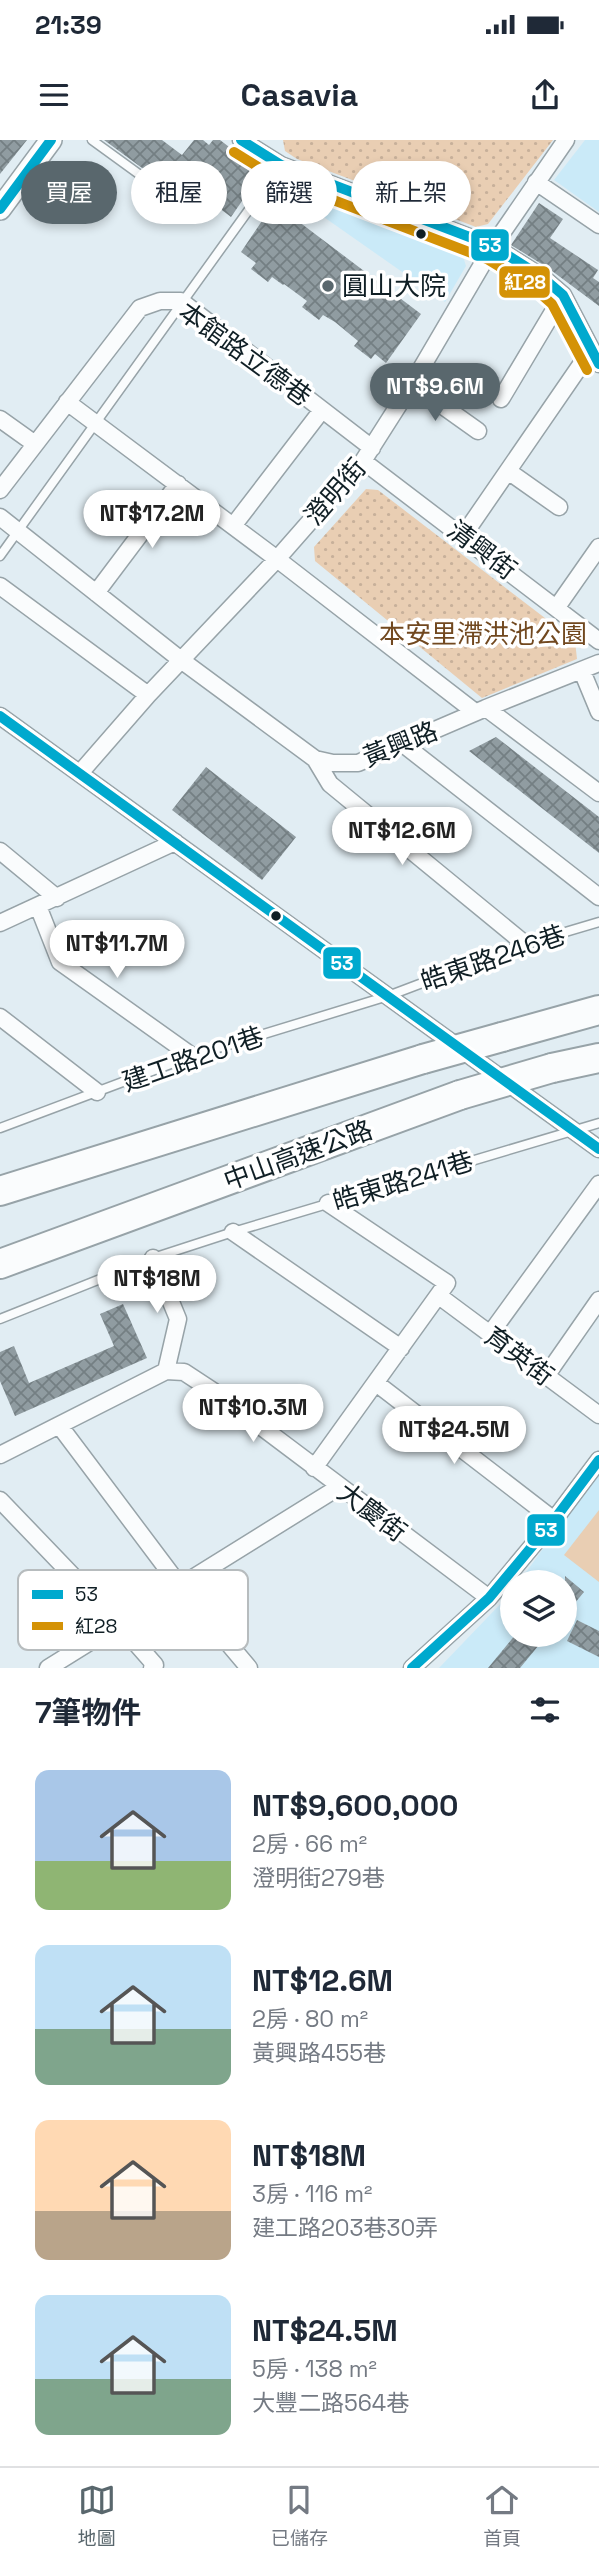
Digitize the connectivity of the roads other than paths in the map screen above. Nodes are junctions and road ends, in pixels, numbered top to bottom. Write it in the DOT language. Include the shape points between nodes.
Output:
graph roads {
  1 [pos="51,140"];
  2 [pos="92,140"];
  3 [pos="241,140"];
  4 [pos="566,140"];
  5 [pos="263,146"];
  6 [pos="277,161"];
  7 [pos="131,168"];
  8 [pos="536,182"];
  9 [pos="337,186"];
  10 [pos="0,209"];
  11 [pos="241,219"];
  12 [pos="599,225"];
  13 [pos="493,246"];
  14 [pos="563,295"];
  15 [pos="181,301"];
  16 [pos="595,357"];
  17 [pos="412,384"];
  18 [pos="501,399"];
  19 [pos="67,402"];
  20 [pos="322,410"];
  21 [pos="0,419"];
  22 [pos="96,423"];
  23 [pos="478,431"];
  24 [pos="35,444"];
  25 [pos="368,454"];
  26 [pos="508,471"];
  27 [pos="178,484"];
  28 [pos="0,490"];
  29 [pos="559,507"];
  30 [pos="0,517"];
  31 [pos="233,526"];
  32 [pos="18,531"];
  33 [pos="463,536"];
  34 [pos="599,547"];
  35 [pos="0,556"];
  36 [pos="277,559"];
  37 [pos="0,586"];
  38 [pos="96,593"];
  39 [pos="557,607"];
  40 [pos="599,641"];
  41 [pos="181,660"];
  42 [pos="599,663"];
  43 [pos="582,671"];
  44 [pos="148,695"];
  45 [pos="481,710"];
  46 [pos="599,712"];
  47 [pos="0,716"];
  48 [pos="402,744"];
  49 [pos="315,759"];
  50 [pos="80,773"];
  51 [pos="599,793"];
  52 [pos="175,842"];
  53 [pos="0,851"];
  54 [pos="599,897"];
  55 [pos="57,898"];
  56 [pos="38,906"];
  57 [pos="599,922"];
  58 [pos="0,923"];
  59 [pos="525,944"];
  60 [pos="388,996"];
  61 [pos="599,1010"];
  62 [pos="0,1017"];
  63 [pos="192,1056"];
  64 [pos="599,1058"];
  65 [pos="97,1092"];
  66 [pos="599,1123"];
  67 [pos="0,1128"];
  68 [pos="572,1129"];
  69 [pos="599,1149"];
  70 [pos="599,1184"];
  71 [pos="0,1191"];
  72 [pos="328,1203"];
  73 [pos="233,1232"];
  74 [pos="153,1258"];
  75 [pos="0,1264"];
  76 [pos="439,1296"];
  77 [pos="599,1300"];
  78 [pos="0,1319"];
  79 [pos="490,1334"];
  80 [pos="401,1348"];
  81 [pos="166,1371"];
  82 [pos="546,1376"];
  83 [pos="376,1382"];
  84 [pos="599,1415"];
  85 [pos="59,1425"];
  86 [pos="0,1455"];
  87 [pos="599,1460"];
  88 [pos="314,1468"];
  89 [pos="339,1487"];
  90 [pos="0,1500"];
  91 [pos="555,1520"];
  92 [pos="67,1570"];
  93 [pos="168,1570"];
  94 [pos="206,1570"];
  95 [pos="489,1598"];
  96 [pos="77,1650"];
  97 [pos="142,1650"];
  98 [pos="234,1650"];
  99 [pos="48,1668"];
  100 [pos="152,1668"];
  101 [pos="249,1668"];
  102 [pos="412,1668"];
  1 -- 10 [label="street"];
  2 -- 7 [label="lane"];
  3 -- 5 [label="street"];
  4 -- 8 [label="street, 澄明街"];
  5 -- 6 [label="street"];
  8 -- 12 [label="street"];
  8 -- 13 [label="street, 澄明街"];
  9 -- 13 [label="street"];
  11 -- 15 [label="lane"];
  13 -- 14 [label="street"];
  13 -- 17 [label="street, 澄明街"];
  14 -- 16 [label="street"];
  14 -- 18 [label="street"];
  15 -- 19 [label="street, 本館路立德巷" via="160,301 140,308"];
  15 -- 20 [label="street, 本館路立德巷"];
  15 -- 22 [label="lane"];
  16 -- 26 [label="street"];
  17 -- 23 [label="street"];
  17 -- 25 [label="street, 澄明街"];
  19 -- 22 [label="street"];
  19 -- 24 [label="street, 本館路立德巷"];
  20 -- 25 [label="street, 本館路立德巷"];
  20 -- 31 [label="street"];
  21 -- 24 [label="street"];
  22 -- 27 [label="street"];
  22 -- 32 [label="lane"];
  24 -- 28 [label="street, 本館路立德巷"];
  25 -- 33 [label="street, 清興街"];
  25 -- 36 [label="street, 澄明街"];
  26 -- 29 [label="street"];
  26 -- 33 [label="street"];
  27 -- 31 [label="street"];
  27 -- 38 [label="street"];
  30 -- 32 [label="street"];
  31 -- 36 [label="street"];
  32 -- 35 [label="lane"];
  32 -- 38 [label="street, 黃興路"];
  33 -- 39 [label="street, 清興街"];
  34 -- 39 [label="street"];
  36 -- 41 [label="street, 澄明街"];
  36 -- 45 [label="street"];
  37 -- 44 [label="street"];
  38 -- 41 [label="street, 黃興路"];
  39 -- 40 [label="street, 清興街"];
  41 -- 44 [label="street, 澄明街"];
  41 -- 49 [label="street, 黃興路"];
  42 -- 43 [label="street, 黃興路"];
  43 -- 45 [label="street, 黃興路"];
  43 -- 46 [label="street"];
  44 -- 50 [label="street, 澄明街"];
  45 -- 48 [label="street, 黃興路"];
  45 -- 51 [label="street"];
  47 -- 50 [label="street"];
  48 -- 49 [label="street, 黃興路" via="358,763"];
  48 -- 54 [label="street"];
  49 -- 59 [label="street" via="330,784"];
  50 -- 52 [label="street"];
  52 -- 55 [label="street"];
  52 -- 60 [label="street"];
  53 -- 55 [label="street"];
  55 -- 56 [label="street"];
  56 -- 58 [label="street"];
  56 -- 63 [label="street" via="60,962"];
  57 -- 59 [label="lane, 皓東路246巷"];
  59 -- 60 [label="lane, 皓東路246巷"];
  60 -- 63 [label="lane, 建工路201巷"];
  60 -- 68 [label="street"];
  61 -- 71 [label="highway, 中山高速公路, bridge" via="423,1059"];
  62 -- 65 [label="street"];
  63 -- 65 [label="lane, 建工路201巷"];
  64 -- 75 [label="highway, 中山高速公路, bridge" via="460,1095"];
  65 -- 67 [label="lane, 建工路201巷"];
  66 -- 68 [label="lane, 皓東路241巷"];
  68 -- 69 [label="street"];
  68 -- 72 [label="lane, 皓東路241巷"];
  70 -- 79 [label="street"];
  72 -- 73 [label="lane, 皓東路241巷"];
  72 -- 76 [label="street" via="447,1283"];
  73 -- 74 [label="lane, 皓東路241巷"];
  73 -- 80 [label="street"];
  74 -- 78 [label="lane, 皓東路241巷"];
  74 -- 81 [label="street" via="178,1319"];
  76 -- 79 [label="street, 育英街"];
  76 -- 80 [label="street"];
  77 -- 82 [label="street"];
  79 -- 82 [label="street, 育英街"];
  80 -- 83 [label="street"];
  81 -- 85 [label="street"];
  81 -- 88 [label="street, 大慶街" via="184,1372"];
  82 -- 84 [label="street, 育英街"];
  83 -- 88 [label="street"];
  83 -- 91 [label="street"];
  85 -- 86 [label="street"];
  85 -- 93 [label="street"];
  87 -- 91 [label="street"];
  88 -- 89 [label="street, 大慶街"];
  89 -- 94 [label="street"];
  89 -- 95 [label="street, 大慶街"];
  90 -- 92 [label="street"];
  91 -- 95 [label="street"];
  95 -- 102 [label="street"];
  96 -- 99 [label="street"];
  97 -- 100 [label="street" via="155,1665"];
  98 -- 101 [label="street"];
}
